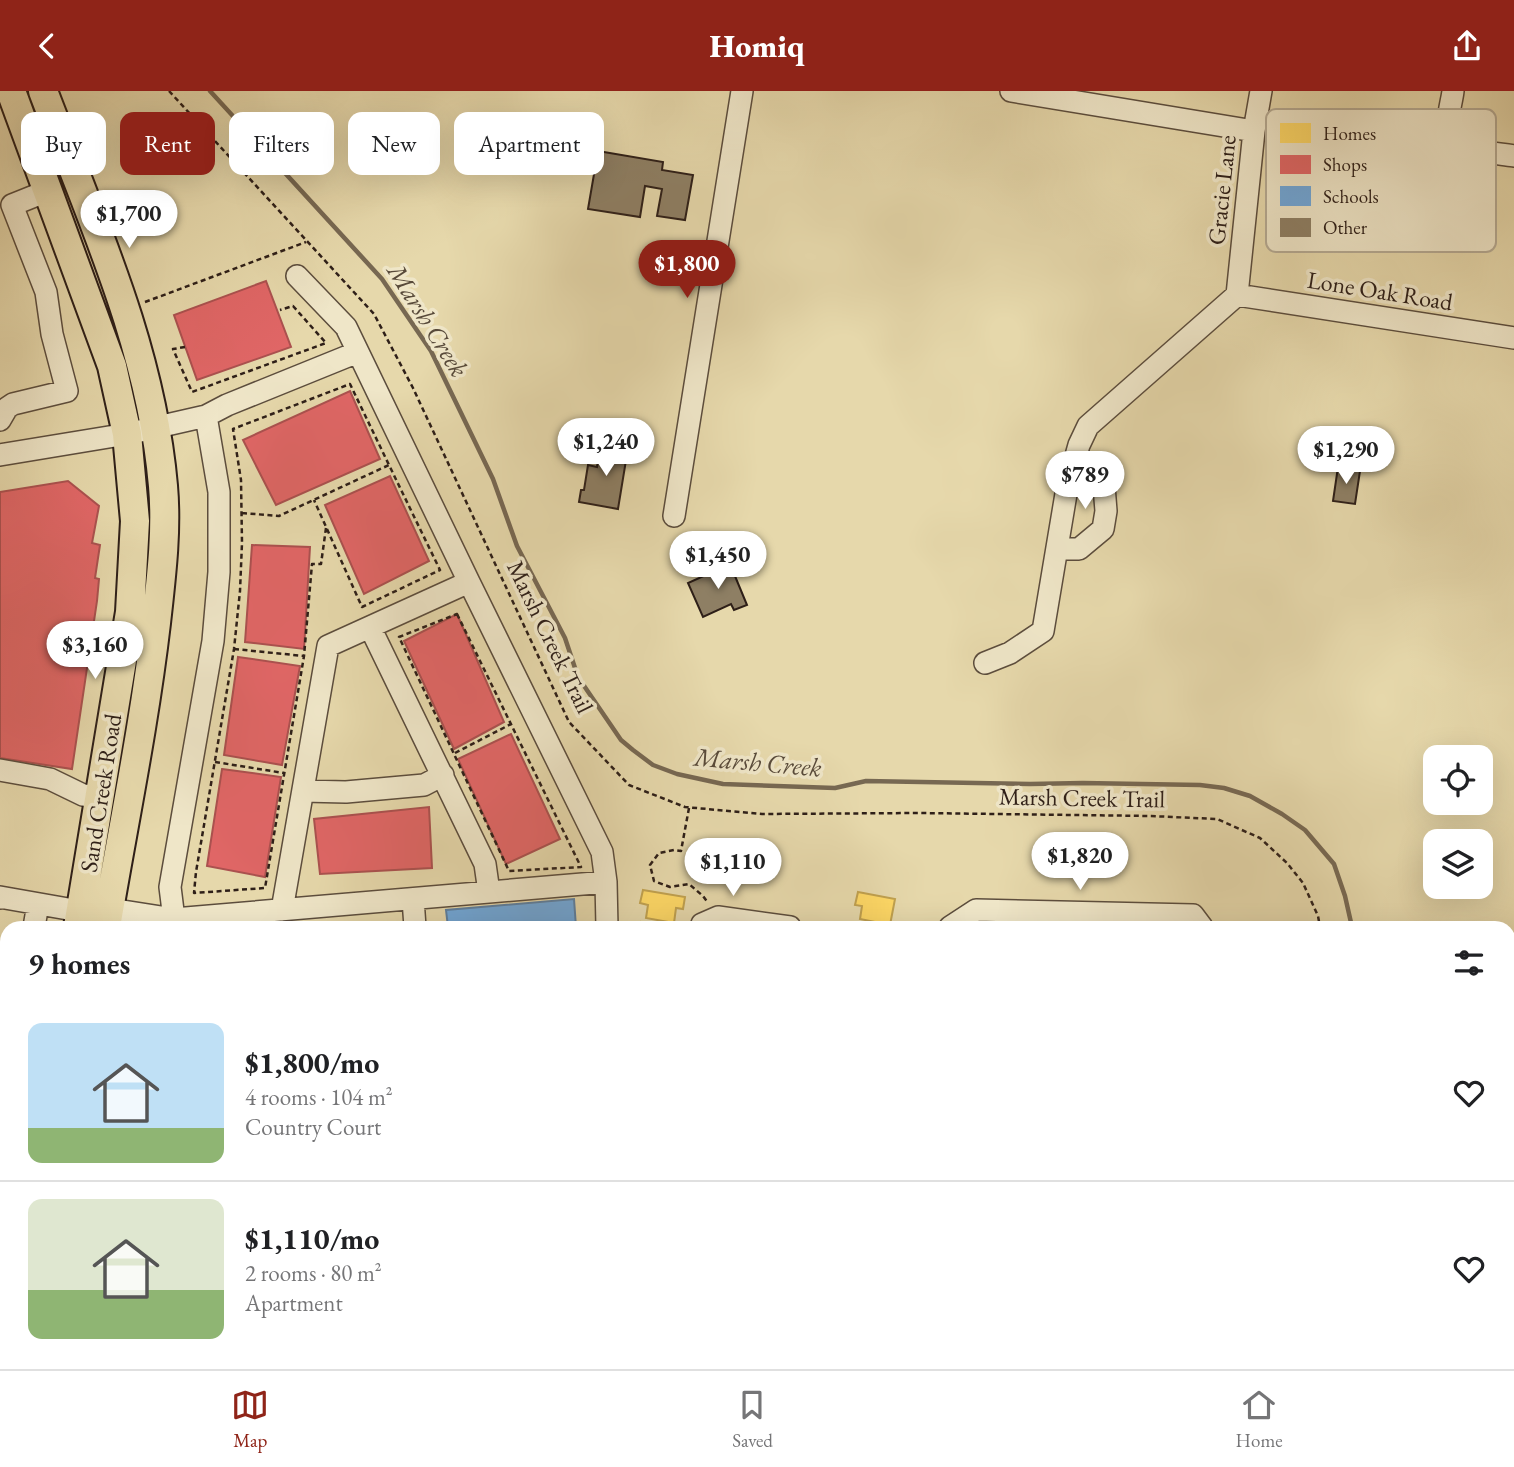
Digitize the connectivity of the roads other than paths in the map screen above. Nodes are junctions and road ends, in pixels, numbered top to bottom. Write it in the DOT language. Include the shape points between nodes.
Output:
graph roads {
  1 [pos="11,91"];
  2 [pos="43,91"];
  3 [pos="742,91"];
  4 [pos="1011,91"];
  5 [pos="1261,91"];
  6 [pos="1453,91"];
  7 [pos="1450,109"];
  8 [pos="1255,131"];
  9 [pos="1496,153"];
  10 [pos="1514,156"];
  11 [pos="47,191"];
  12 [pos="297,276"];
  13 [pos="1237,295"];
  14 [pos="1514,338"];
  15 [pos="358,352"];
  16 [pos="206,417"];
  17 [pos="0,421"];
  18 [pos="156,427"];
  19 [pos="0,431"];
  20 [pos="127,433"];
  21 [pos="2,455"];
  22 [pos="1072,469"];
  23 [pos="674,516"];
  24 [pos="1058,549"];
  25 [pos="468,582"];
  26 [pos="370,627"];
  27 [pos="985,663"];
  28 [pos="443,775"];
  29 [pos="1,778"];
  30 [pos="303,791"];
  31 [pos="100,797"];
  32 [pos="606,882"];
  33 [pos="489,892"];
  34 [pos="0,897"];
  35 [pos="413,899"];
  36 [pos="38,904"];
  37 [pos="282,910"];
  38 [pos="248,920"];
  39 [pos="35,921"];
  40 [pos="93,921"];
  41 [pos="163,921"];
  42 [pos="415,921"];
  43 [pos="607,921"];
  44 [pos="959,921"];
  45 [pos="1198,921"];
  1 -- 11 [label="main road, Sand Creek Road"];
  2 -- 18 [label="main road, Sand Creek Road" via="125,309"];
  3 -- 23 [label="street"];
  4 -- 8 [label="street"];
  5 -- 8 [label="street, Gracie Lane"];
  6 -- 7 [label="street"];
  8 -- 13 [label="street, Gracie Lane"];
  9 -- 10 [label="street"];
  11 -- 17 [label="street" via="12,205 46,292 67,391 13,404"];
  11 -- 20 [label="main road, Sand Creek Road" via="112,366"];
  12 -- 15 [label="street" via="345,327"];
  13 -- 14 [label="street, Lone Oak Road"];
  13 -- 22 [label="street" via="1088,426"];
  15 -- 16 [label="street"];
  15 -- 25 [label="street"];
  16 -- 18 [label="street"];
  16 -- 41 [label="street" via="219,492 219,572 213,641"];
  18 -- 20 [label="street"];
  18 -- 40 [label="main road, Sand Creek Road" via="164,514 149,683"];
  19 -- 21 [label="street"];
  20 -- 21 [label="street"];
  20 -- 31 [label="main road, Sand Creek Road" via="135,521 130,612"];
  22 -- 24 [label="street"];
  22 -- 24 [label="street" via="1104,486 1107,510 1102,529 1079,549"];
  24 -- 27 [label="street" via="1043,631"];
  25 -- 26 [label="street"];
  25 -- 32 [label="street" via="602,852"];
  26 -- 28 [label="street"];
  26 -- 30 [label="street" via="328,646"];
  28 -- 30 [label="street" via="424,785"];
  28 -- 33 [label="street" via="485,864"];
  29 -- 31 [label="street" via="50,779 83,795"];
  30 -- 37 [label="street"];
  31 -- 40 [label="main road, Sand Creek Road"];
  32 -- 33 [label="street"];
  32 -- 43 [label="street"];
  33 -- 35 [label="street"];
  34 -- 36 [label="street"];
  35 -- 37 [label="street"];
  35 -- 42 [label="street"];
  36 -- 39 [label="street"];
  36 -- 40 [label="street"];
  37 -- 38 [label="street"];
  38 -- 41 [label="street"];
  40 -- 41 [label="street" via="123,911"];
  44 -- 45 [label="street" via="976,910 1193,915"];
}
